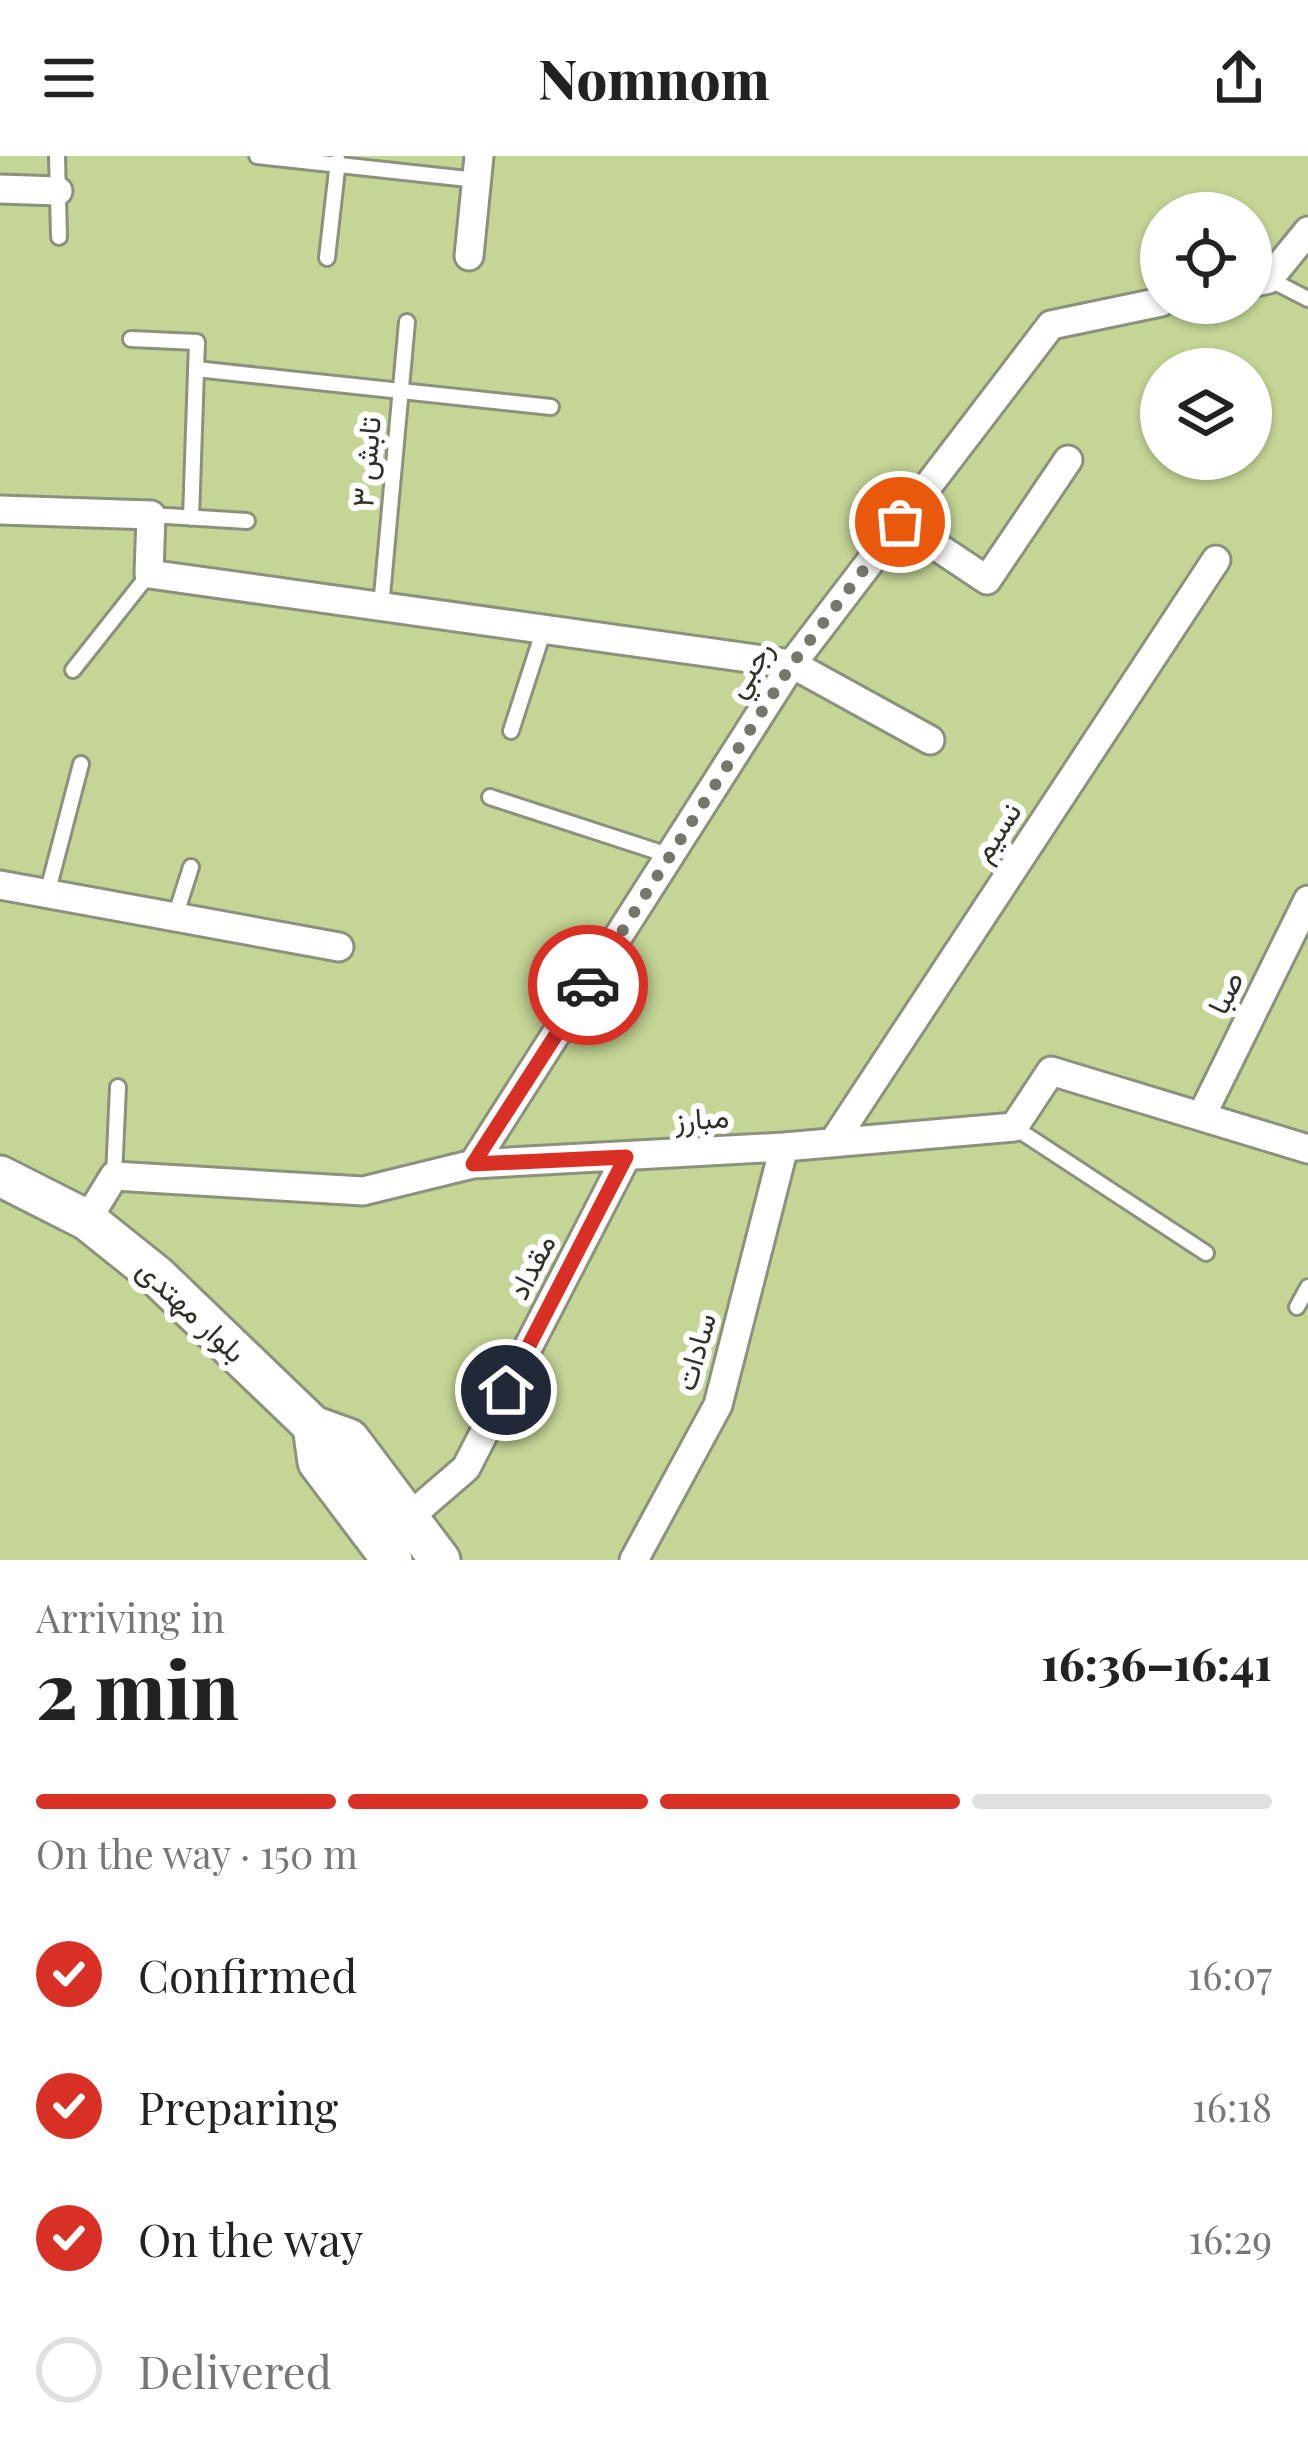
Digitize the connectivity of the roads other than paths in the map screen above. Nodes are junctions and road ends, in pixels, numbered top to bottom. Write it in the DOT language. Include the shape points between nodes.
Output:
graph roads {
  1 [pos="57,156"];
  2 [pos="257,156"];
  3 [pos="338,160"];
  4 [pos="478,168"];
  5 [pos="0,189"];
  6 [pos="58,191"];
  7 [pos="1308,231"];
  8 [pos="59,237"];
  9 [pos="469,256"];
  10 [pos="327,258"];
  11 [pos="1272,268"];
  12 [pos="1272,286"];
  13 [pos="1308,299"];
  14 [pos="1140,307"];
  15 [pos="407,322"];
  16 [pos="130,339"];
  17 [pos="196,369"];
  18 [pos="401,389"];
  19 [pos="551,407"];
  20 [pos="1068,460"];
  21 [pos="0,510"];
  22 [pos="151,514"];
  23 [pos="191,518"];
  24 [pos="247,521"];
  25 [pos="900,522"];
  26 [pos="1216,560"];
  27 [pos="149,574"];
  28 [pos="381,607"];
  29 [pos="544,629"];
  30 [pos="792,664"];
  31 [pos="73,670"];
  32 [pos="512,731"];
  33 [pos="930,740"];
  34 [pos="81,764"];
  35 [pos="490,797"];
  36 [pos="671,856"];
  37 [pos="191,867"];
  38 [pos="0,885"];
  39 [pos="46,894"];
  40 [pos="1308,900"];
  41 [pos="175,917"];
  42 [pos="339,947"];
  43 [pos="118,1088"];
  44 [pos="1202,1115"];
  45 [pos="1014,1127"];
  46 [pos="833,1141"];
  47 [pos="784,1147"];
  48 [pos="1308,1149"];
  49 [pos="626,1157"];
  50 [pos="473,1164"];
  51 [pos="0,1176"];
  52 [pos="114,1176"];
  53 [pos="0,1194"];
  54 [pos="75,1214"];
  55 [pos="1205,1252"];
  56 [pos="1308,1287"];
  57 [pos="1297,1307"];
  58 [pos="313,1426"];
  59 [pos="408,1518"];
  60 [pos="389,1559"];
  61 [pos="440,1560"];
  62 [pos="634,1560"];
  1 -- 6 [label="lane"];
  2 -- 3 [label="lane"];
  3 -- 4 [label="lane"];
  3 -- 10 [label="lane"];
  4 -- 9 [label="street"];
  5 -- 6 [label="street"];
  6 -- 8 [label="lane"];
  7 -- 11 [label="street"];
  12 -- 13 [label="lane"];
  14 -- 25 [label="street, رجبي" via="1051,326"];
  15 -- 18 [label="lane, تابش ۳"];
  16 -- 17 [label="lane" via="197,342"];
  17 -- 18 [label="lane"];
  17 -- 23 [label="lane"];
  18 -- 19 [label="lane"];
  18 -- 28 [label="lane, تابش ۳"];
  20 -- 25 [label="street" via="987,580"];
  21 -- 22 [label="street"];
  22 -- 23 [label="lane"];
  22 -- 27 [label="street"];
  23 -- 24 [label="lane"];
  25 -- 30 [label="street, رجبي"];
  26 -- 46 [label="street, نسيم"];
  27 -- 28 [label="street"];
  27 -- 31 [label="lane"];
  28 -- 29 [label="street"];
  29 -- 30 [label="street"];
  29 -- 32 [label="lane"];
  30 -- 33 [label="street"];
  30 -- 36 [label="street, رجبي"];
  34 -- 39 [label="lane"];
  35 -- 36 [label="lane"];
  36 -- 50 [label="street, رجبي"];
  37 -- 41 [label="lane"];
  38 -- 39 [label="street"];
  39 -- 41 [label="street"];
  40 -- 44 [label="street, صبا"];
  41 -- 42 [label="street"];
  43 -- 52 [label="lane"];
  44 -- 45 [label="street" via="1051,1071"];
  44 -- 48 [label="street"];
  45 -- 46 [label="street, مبارز"];
  45 -- 55 [label="lane"];
  46 -- 47 [label="street, مبارز"];
  47 -- 49 [label="street, مبارز"];
  47 -- 62 [label="street, سادات" via="718,1405"];
  49 -- 50 [label="street, مبارز"];
  49 -- 59 [label="street, مقداد" via="466,1468"];
  50 -- 52 [label="street, مبارز" via="363,1191"];
  51 -- 54 [label="main road"];
  52 -- 54 [label="street"];
  53 -- 54 [label="main road"];
  54 -- 58 [label="main road, بلوار مهتدی" via="157,1276"];
  56 -- 57 [label="lane"];
  58 -- 59 [label="main road, بلوار مهتدی" via="349,1439"];
  58 -- 60 [label="main road, بلوار مهتدی" via="318,1462"];
  59 -- 61 [label="main road, بلوار مهتدی"];
}
